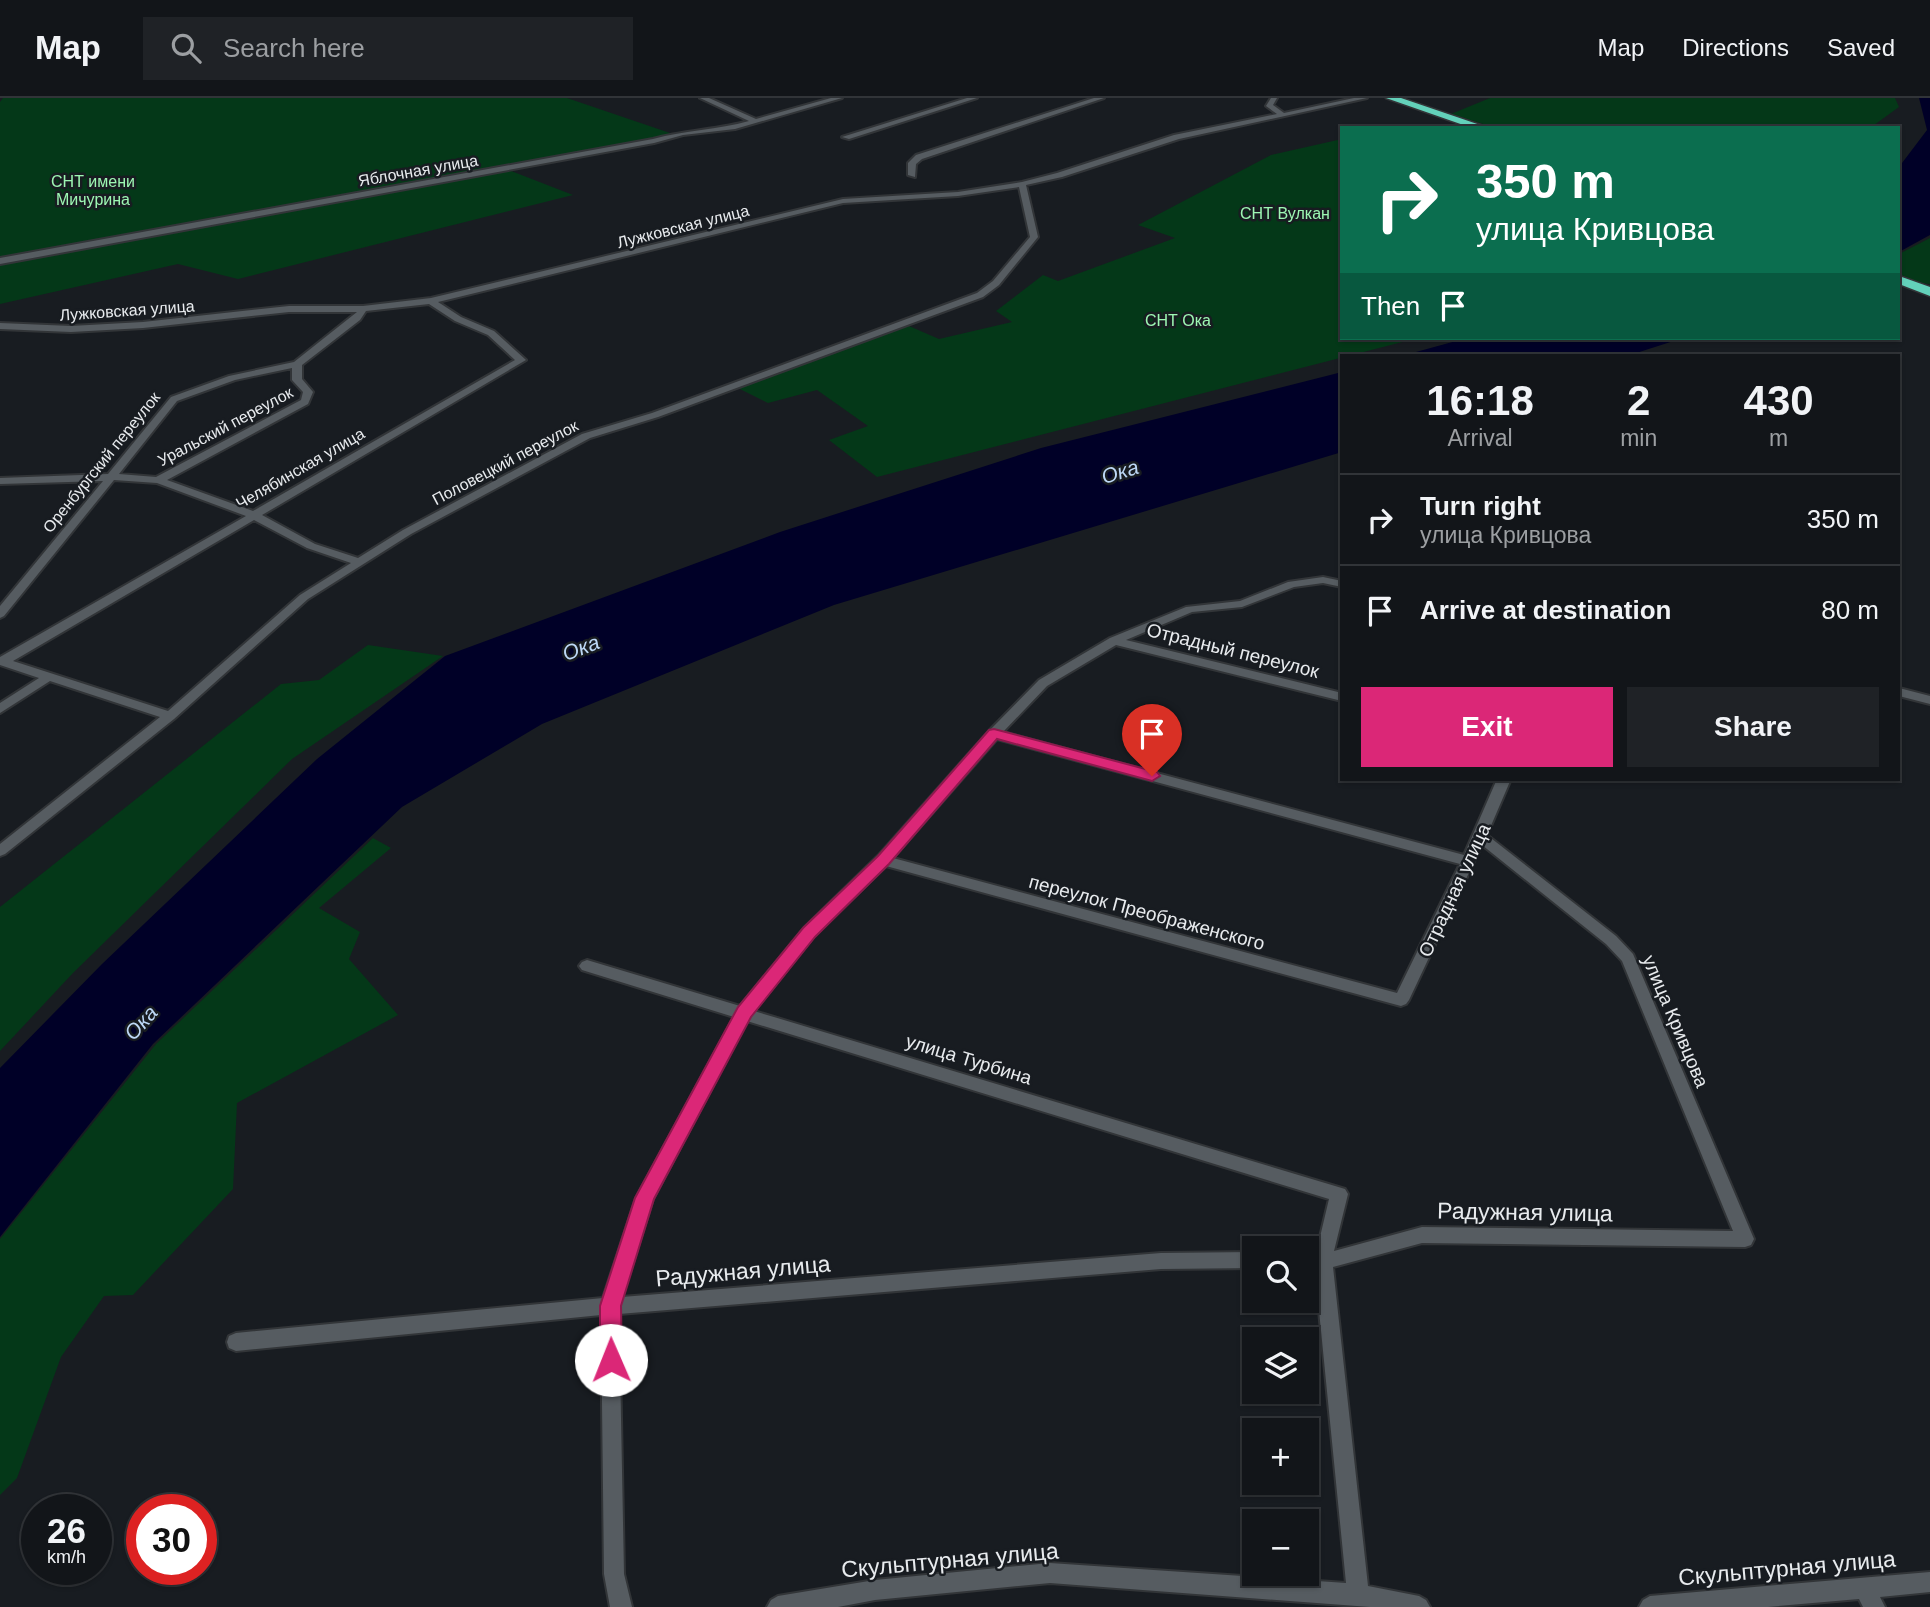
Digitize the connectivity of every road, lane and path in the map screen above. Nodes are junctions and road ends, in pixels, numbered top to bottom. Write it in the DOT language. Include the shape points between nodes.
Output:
graph roads {
  1 [pos="703,98"];
  2 [pos="839,98"];
  3 [pos="974,98"];
  4 [pos="1101,98"];
  5 [pos="1274,98"];
  6 [pos="1364,98"];
  7 [pos="1391,98"];
  8 [pos="1283,114"];
  9 [pos="755,121"];
  10 [pos="1478,126"];
  11 [pos="846,137"];
  12 [pos="912,175"];
  13 [pos="1022,184"];
  14 [pos="0,261"];
  15 [pos="1907,283"];
  16 [pos="1930,291"];
  17 [pos="1930,299"];
  18 [pos="431,301"];
  19 [pos="363,309"];
  20 [pos="0,326"];
  21 [pos="297,364"];
  22 [pos="113,477"];
  23 [pos="158,480"];
  24 [pos="0,481"];
  25 [pos="254,515"];
  26 [pos="360,562"];
  27 [pos="1340,584"];
  28 [pos="0,614"];
  29 [pos="1114,641"];
  30 [pos="1,661"];
  31 [pos="48,677"];
  32 [pos="1900,692"];
  33 [pos="1340,697"];
  34 [pos="1930,700"];
  35 [pos="0,709"];
  36 [pos="170,716"];
  37 [pos="994,734"];
  38 [pos="1503,781"];
  39 [pos="1480,836"];
  40 [pos="0,851"];
  41 [pos="883,860"];
  42 [pos="1468,861"];
  43 [pos="587,966"];
  44 [pos="1402,1000"];
  45 [pos="744,1012"];
  46 [pos="1745,1239"];
  47 [pos="1319,1251"];
  48 [pos="1242,1260"];
  49 [pos="1319,1261"];
  50 [pos="1319,1293"];
  51 [pos="610,1306"];
  52 [pos="236,1342"];
  53 [pos="1930,1582"];
  54 [pos="1864,1587"];
  55 [pos="1358,1594"];
  56 [pos="621,1607"];
  57 [pos="778,1607"];
  58 [pos="1419,1607"];
  59 [pos="1650,1607"];
  60 [pos="1874,1607"];
  1 -- 9 [label="street"];
  2 -- 9 [label="street, Яблочная улица"];
  3 -- 11 [label="street"];
  4 -- 12 [label="street" via="919,157 912,163"];
  5 -- 8 [label="street" via="1269,106"];
  6 -- 8 [label="street, Лужковская улица"];
  7 -- 10 [label="highway"];
  8 -- 13 [label="street, Лужковская улица" via="1177,137"];
  9 -- 14 [label="street, Яблочная улица"];
  13 -- 18 [label="street, Лужковская улица" via="958,194 842,201"];
  13 -- 26 [label="street, Половецкий переулок" via="1034,237 996,283 979,295 655,415 586,436"];
  15 -- 16 [label="highway"];
  15 -- 17 [label="highway"];
  18 -- 19 [label="street, Лужковская улица"];
  18 -- 25 [label="street, Челябинская улица" via="491,333 521,360"];
  19 -- 20 [label="street, Лужковская улица" via="289,309 71,329"];
  19 -- 21 [label="street, Уральский переулок"];
  21 -- 22 [label="street, Оренбургский переулок" via="232,378 174,399"];
  21 -- 23 [label="street, Уральский переулок" via="296,380 307,392 305,402"];
  22 -- 23 [label="street"];
  22 -- 24 [label="street"];
  22 -- 28 [label="street, Оренбургский переулок"];
  23 -- 25 [label="street"];
  25 -- 26 [label="street" via="311,546"];
  25 -- 30 [label="street, Челябинская улица"];
  26 -- 36 [label="street, Половецкий переулок" via="304,597"];
  27 -- 29 [label="street" via="1324,580 1292,584 1228,608 1190,609"];
  29 -- 33 [label="street, Отрадный переулок"];
  29 -- 37 [label="street" via="1043,684"];
  30 -- 31 [label="street"];
  31 -- 35 [label="street"];
  31 -- 36 [label="street"];
  32 -- 34 [label="street"];
  36 -- 40 [label="street, Половецкий переулок"];
  37 -- 41 [label="street"];
  37 -- 42 [label="street"];
  38 -- 39 [label="street, Отрадная улица"];
  39 -- 42 [label="street, Отрадная улица"];
  39 -- 46 [label="street, улица Кривцова" via="1628,958"];
  41 -- 44 [label="street, переулок Преображенского"];
  41 -- 45 [label="street" via="809,932"];
  42 -- 44 [label="street, Отрадная улица"];
  43 -- 45 [label="street, улица Турбина"];
  45 -- 47 [label="street, улица Турбина" via="1339,1195"];
  45 -- 51 [label="street" via="645,1198"];
  46 -- 49 [label="street, Радужная улица" via="1422,1235"];
  48 -- 51 [label="street, Радужная улица" via="1161,1261"];
  50 -- 55 [label="street"];
  51 -- 52 [label="street, Радужная улица"];
  51 -- 56 [label="street" via="614,1574"];
  53 -- 54 [label="street, Скульптурная улица"];
  54 -- 59 [label="street, Скульптурная улица"];
  54 -- 60 [label="street"];
  55 -- 57 [label="street, Скульптурная улица" via="1050,1573 875,1590"];
  55 -- 58 [label="street, Скульптурная улица"];
}
